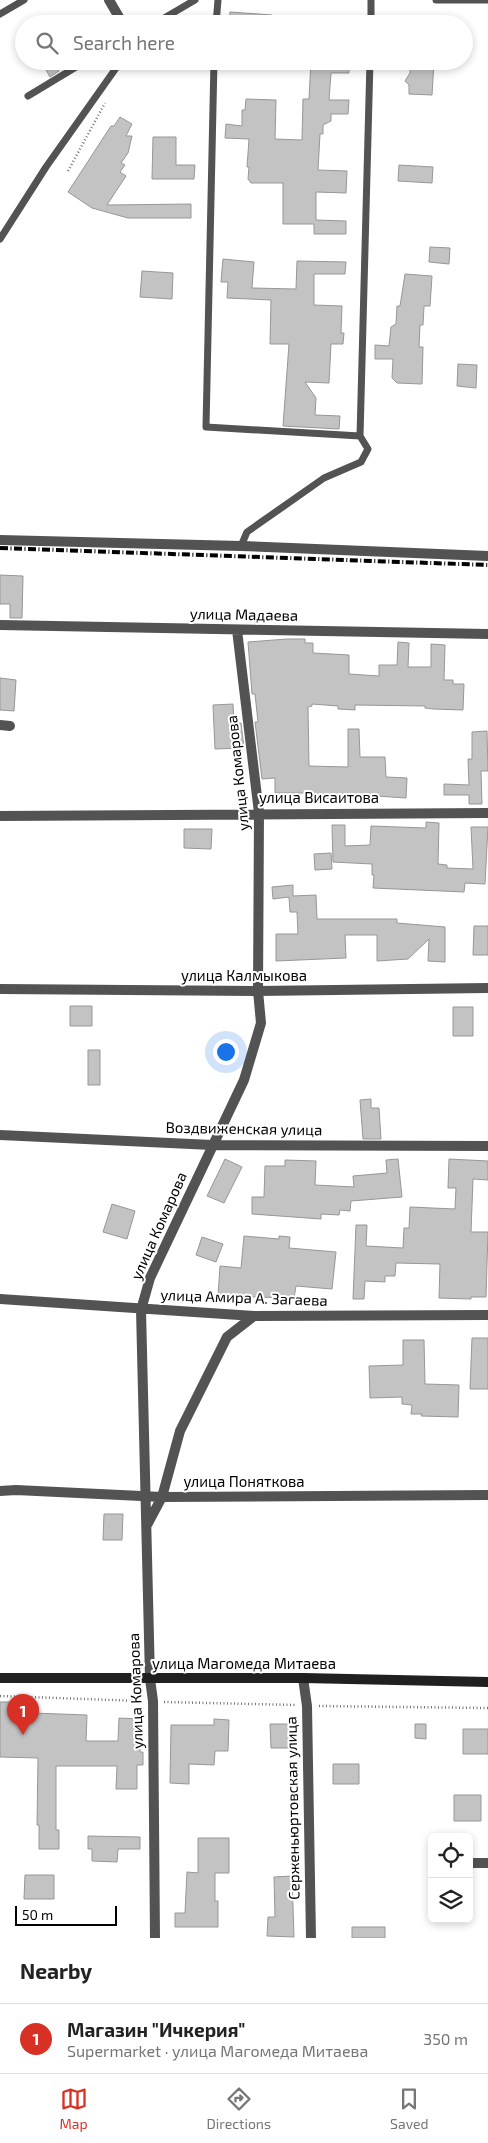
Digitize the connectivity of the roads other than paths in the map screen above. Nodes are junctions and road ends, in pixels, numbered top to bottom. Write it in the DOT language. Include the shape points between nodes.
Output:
graph roads {
  1 [pos="24,0"];
  2 [pos="109,0"];
  3 [pos="195,0"];
  4 [pos="218,0"];
  5 [pos="371,0"];
  6 [pos="436,0"];
  7 [pos="488,0"];
  8 [pos="0,14"];
  9 [pos="118,15"];
  10 [pos="169,15"];
  11 [pos="217,15"];
  12 [pos="370,15"];
  13 [pos="71,70"];
  14 [pos="115,70"];
  15 [pos="214,70"];
  16 [pos="370,70"];
  17 [pos="28,96"];
  18 [pos="0,239"];
  19 [pos="360,436"];
  20 [pos="0,540"];
  21 [pos="241,546"];
  22 [pos="488,556"];
  23 [pos="0,625"];
  24 [pos="237,630"];
  25 [pos="488,634"];
  26 [pos="259,813"];
  27 [pos="488,813"];
  28 [pos="0,816"];
  29 [pos="488,988"];
  30 [pos="0,989"];
  31 [pos="258,992"];
  32 [pos="0,1136"];
  33 [pos="212,1146"];
  34 [pos="488,1146"];
  35 [pos="0,1299"];
  36 [pos="141,1310"];
  37 [pos="488,1315"];
  38 [pos="254,1316"];
  39 [pos="0,1491"];
  40 [pos="145,1496"];
  41 [pos="488,1496"];
  42 [pos="162,1497"];
  43 [pos="146,1526"];
  44 [pos="0,1678"];
  45 [pos="303,1678"];
  46 [pos="150,1679"];
  47 [pos="488,1682"];
  48 [pos="473,1863"];
  49 [pos="488,1863"];
  50 [pos="155,1938"];
  51 [pos="311,1938"];
  1 -- 8 [label="lane"];
  2 -- 9 [label="street"];
  3 -- 10 [label="lane"];
  4 -- 11 [label="lane"];
  5 -- 12 [label="lane"];
  6 -- 7 [label="lane"];
  13 -- 17 [label="lane"];
  14 -- 18 [label="lane"];
  15 -- 19 [label="lane" via="206,427"];
  16 -- 19 [label="lane"];
  19 -- 21 [label="lane" via="368,449 361,462 324,478 247,532"];
  20 -- 21 [label="street"];
  21 -- 22 [label="street"];
  23 -- 24 [label="street, улица Мадаева"];
  24 -- 25 [label="street, улица Мадаева"];
  24 -- 26 [label="street, улица Комарова"];
  26 -- 27 [label="street, улица Висаитова"];
  26 -- 28 [label="street, улица Висаитова"];
  26 -- 31 [label="street, улица Комарова"];
  29 -- 31 [label="street, улица Калмыкова"];
  30 -- 31 [label="street, улица Калмыкова"];
  31 -- 33 [label="street, улица Комарова" via="261,1023 244,1080"];
  32 -- 33 [label="street, Воздвиженская улица"];
  33 -- 34 [label="street, Воздвиженская улица"];
  33 -- 36 [label="street, улица Комарова" via="150,1278"];
  35 -- 36 [label="street, улица Амира А. Загаева"];
  36 -- 38 [label="street, улица Амира А. Загаева"];
  36 -- 40 [label="street, улица Комарова"];
  37 -- 38 [label="street, улица Амира А. Загаева"];
  38 -- 42 [label="street" via="227,1337 180,1431"];
  39 -- 40 [label="street, улица Поняткова"];
  40 -- 42 [label="street, улица Поняткова"];
  40 -- 43 [label="street, улица Комарова"];
  41 -- 42 [label="street, улица Поняткова"];
  42 -- 43 [label="street"];
  43 -- 46 [label="street, улица Комарова"];
  44 -- 46 [label="street, улица Магомеда Митаева"];
  45 -- 46 [label="street, улица Магомеда Митаева"];
  45 -- 47 [label="street, улица Магомеда Митаева"];
  45 -- 51 [label="street, Серженьюртовская улица"];
  46 -- 50 [label="street, улица Комарова" via="153,1701"];
  48 -- 49 [label="street"];
}
